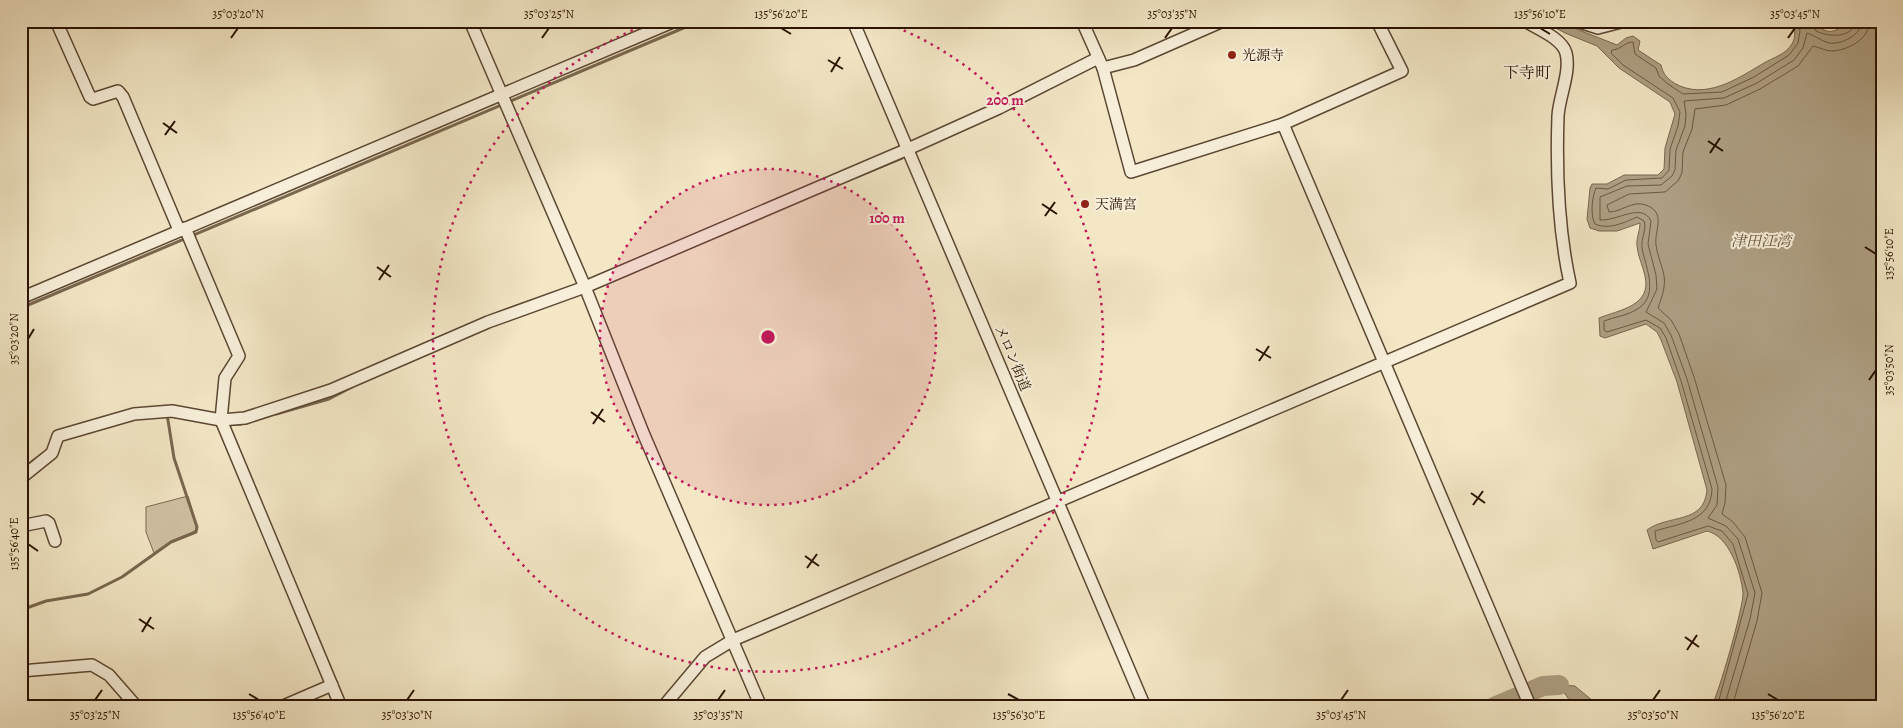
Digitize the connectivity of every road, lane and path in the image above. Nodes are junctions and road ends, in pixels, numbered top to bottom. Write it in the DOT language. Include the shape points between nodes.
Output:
graph roads {
  1 [pos="56,21"];
  2 [pos="470,21"];
  3 [pos="675,21"];
  4 [pos="853,21"];
  5 [pos="1082,21"];
  6 [pos="1223,21"];
  7 [pos="1377,21"];
  8 [pos="1524,21"];
  9 [pos="1576,21"];
  10 [pos="1625,21"];
  11 [pos="1609,24"];
  12 [pos="1100,63"];
  13 [pos="503,100"];
  14 [pos="1283,124"];
  15 [pos="908,149"];
  16 [pos="185,233"];
  17 [pos="585,287"];
  18 [pos="21,298"];
  19 [pos="1384,364"];
  20 [pos="221,420"];
  21 [pos="21,478"];
  22 [pos="1057,501"];
  23 [pos="21,526"];
  24 [pos="55,541"];
  25 [pos="733,640"];
  26 [pos="21,671"];
  27 [pos="332,685"];
  28 [pos="1530,706"];
  29 [pos="137,707"];
  30 [pos="281,707"];
  31 [pos="341,707"];
  32 [pos="663,707"];
  33 [pos="761,707"];
  34 [pos="1145,707"];
  1 -- 16 [label="street" via="90,97 93,99 118,91 122,97"];
  2 -- 13 [label="street"];
  3 -- 13 [label="street"];
  4 -- 15 [label="street, メロン街道"];
  5 -- 12 [label="street"];
  6 -- 12 [label="street" via="1134,60"];
  7 -- 14 [label="street" via="1402,71"];
  8 -- 19 [label="street" via="1562,44 1566,53 1556,155 1561,241 1570,283"];
  9 -- 11 [label="street" via="1598,28"];
  10 -- 11 [label="street"];
  12 -- 14 [label="street" via="1131,172"];
  12 -- 15 [label="street"];
  13 -- 16 [label="street"];
  13 -- 17 [label="street"];
  14 -- 19 [label="street"];
  15 -- 17 [label="street"];
  15 -- 22 [label="street, メロン街道"];
  16 -- 18 [label="street"];
  16 -- 20 [label="street" via="240,356 225,378"];
  17 -- 20 [label="street" via="488,322 331,390 245,418"];
  17 -- 25 [label="street" via="644,435"];
  19 -- 22 [label="street"];
  19 -- 28 [label="street"];
  20 -- 21 [label="street" via="172,411 134,414 58,436 52,453"];
  20 -- 27 [label="street"];
  22 -- 25 [label="street"];
  22 -- 34 [label="street, メロン街道"];
  23 -- 24 [label="street" via="49,523"];
  25 -- 32 [label="street" via="705,657"];
  25 -- 33 [label="street"];
  26 -- 29 [label="street" via="92,665 109,675"];
  27 -- 30 [label="street"];
  27 -- 31 [label="street"];
}
